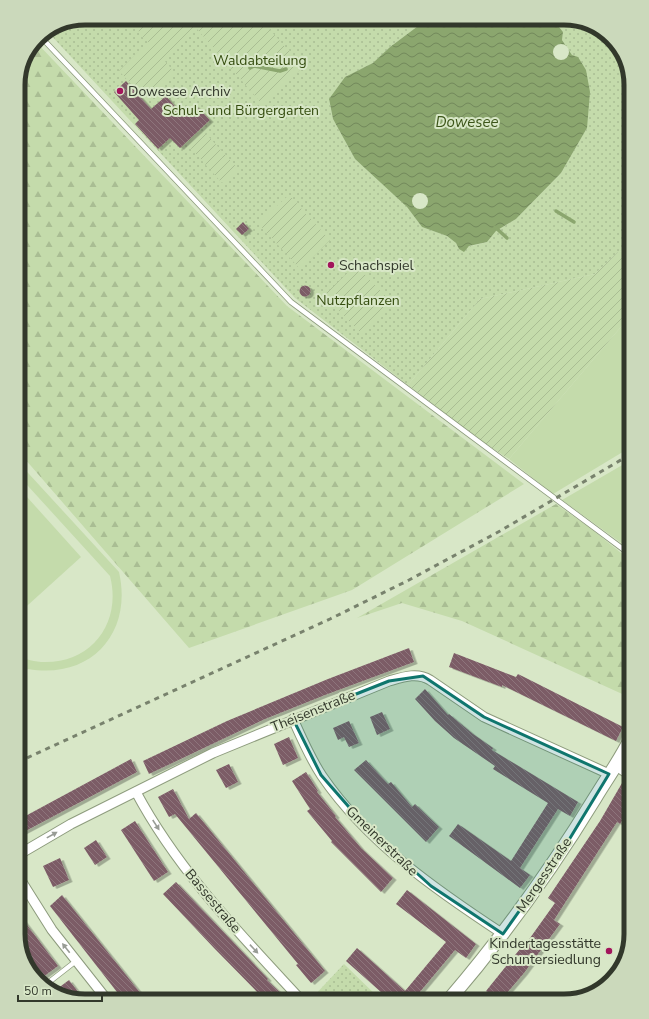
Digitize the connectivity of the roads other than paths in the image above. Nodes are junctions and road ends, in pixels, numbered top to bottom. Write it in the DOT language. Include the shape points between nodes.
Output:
graph roads {
  1 [pos="44,41"];
  2 [pos="624,550"];
  3 [pos="293,719"];
  4 [pos="624,750"];
  5 [pos="612,770"];
  6 [pos="624,774"];
  7 [pos="136,792"];
  8 [pos="25,851"];
  9 [pos="25,887"];
  10 [pos="503,934"];
  11 [pos="76,961"];
  12 [pos="49,982"];
  13 [pos="102,994"];
  14 [pos="296,994"];
  15 [pos="454,994"];
  1 -- 2 [label="lane" via="291,302"];
  3 -- 5 [label="street, Theisenstraße" via="389,681 415,675 423,676 484,717"];
  3 -- 7 [label="street, Theisenstraße" via="213,753"];
  3 -- 10 [label="street, Gmeinerstraße" via="321,775 369,830 431,886"];
  4 -- 5 [label="street, Mergesstraße"];
  5 -- 6 [label="street, Theisenstraße"];
  5 -- 10 [label="street, Mergesstraße" via="564,848"];
  8 -- 7 [label="street, Theisenstraße, one-way" via="71,824"];
  7 -- 14 [label="street, Bassestraße, one-way" via="187,871"];
  11 -- 9 [label="street, one-way" via="52,930"];
  10 -- 15 [label="street, Mergesstraße"];
  11 -- 12 [label="lane"];
  11 -- 13 [label="street"];
}
